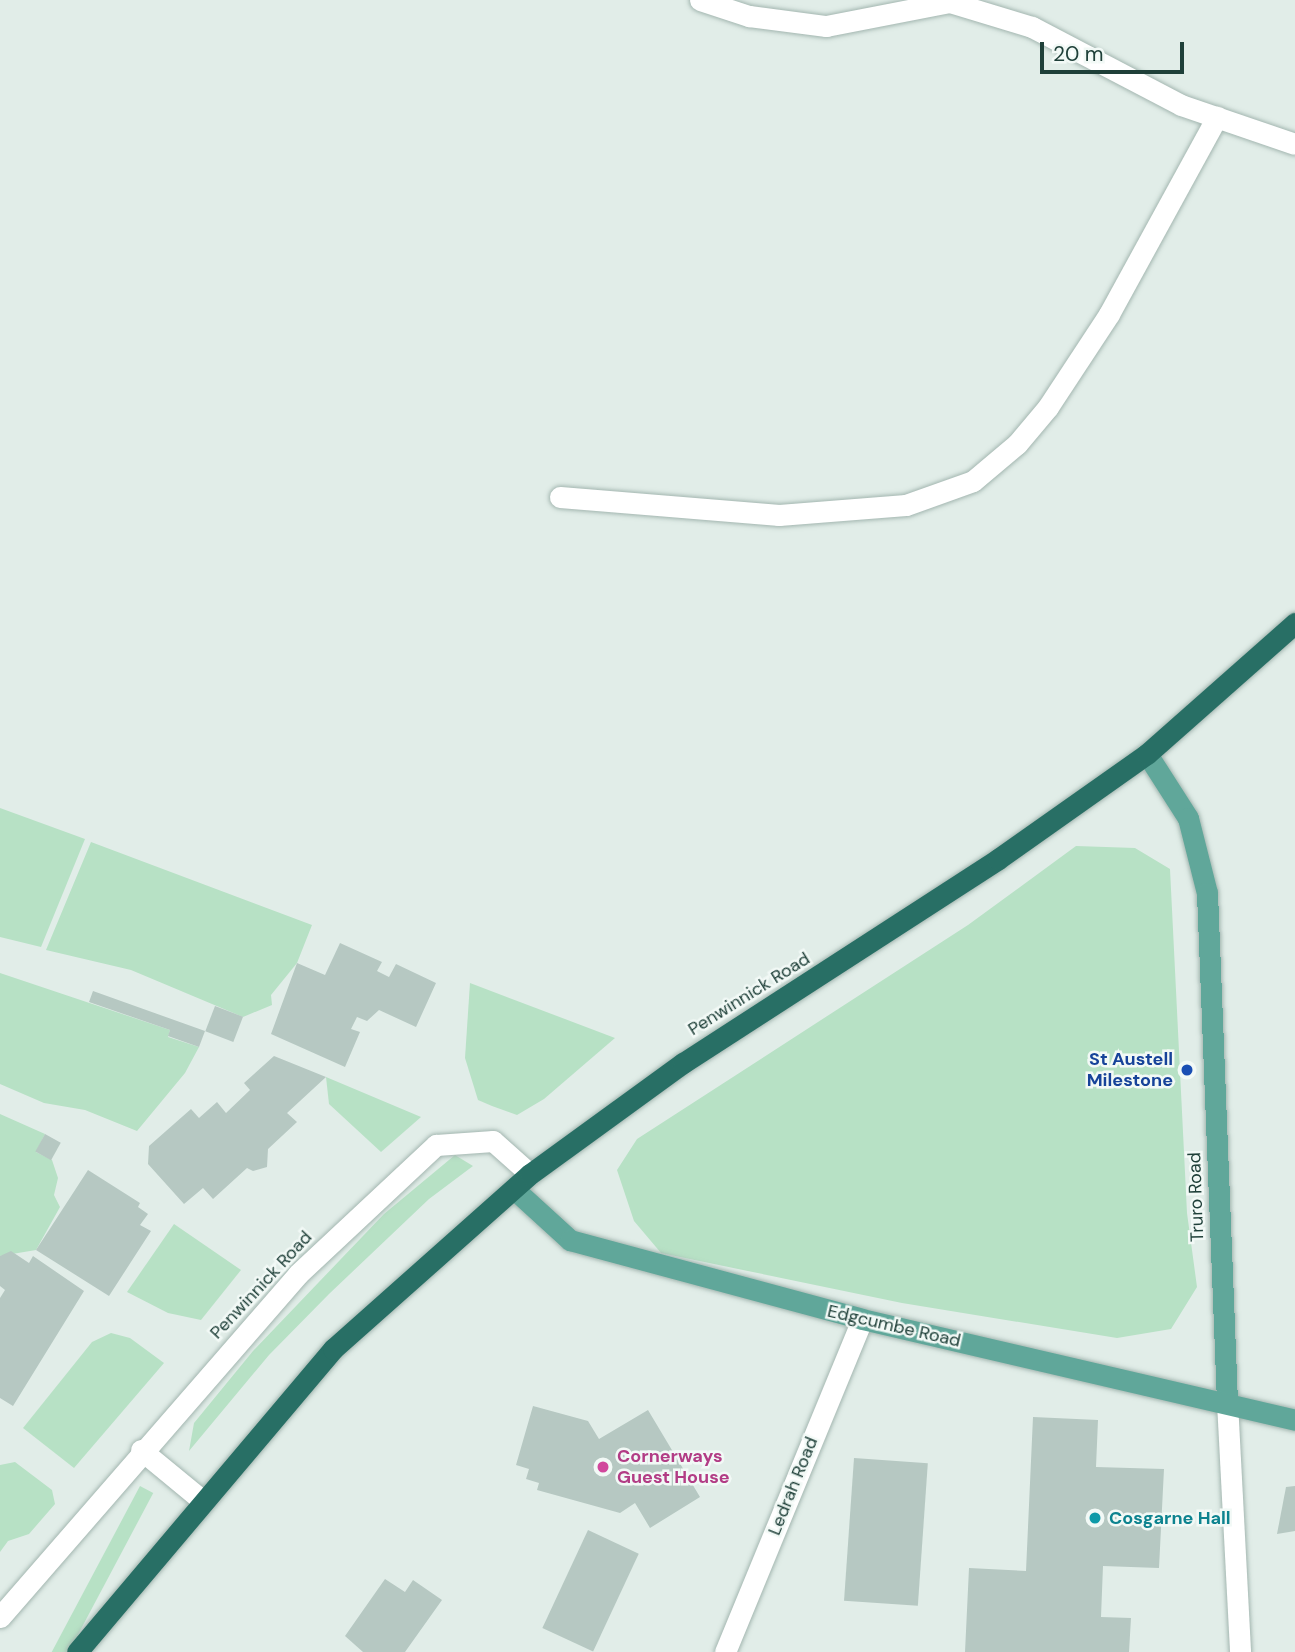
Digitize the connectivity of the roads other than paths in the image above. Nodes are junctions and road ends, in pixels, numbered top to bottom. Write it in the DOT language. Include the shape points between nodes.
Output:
graph roads {
  1 [pos="700,0"];
  2 [pos="946,1"];
  3 [pos="1217,117"];
  4 [pos="1295,145"];
  5 [pos="560,497"];
  6 [pos="1295,624"];
  7 [pos="1147,754"];
  8 [pos="530,1174"];
  9 [pos="514,1189"];
  10 [pos="862,1319"];
  11 [pos="1227,1402"];
  12 [pos="1295,1420"];
  13 [pos="141,1450"];
  14 [pos="203,1501"];
  15 [pos="0,1617"];
  16 [pos="77,1652"];
  17 [pos="725,1652"];
  18 [pos="1240,1652"];
  1 -- 2 [label="street" via="749,16 826,26"];
  2 -- 3 [label="street" via="1032,27 1181,105"];
  3 -- 4 [label="street"];
  3 -- 5 [label="street" via="1109,314 1048,407 1017,444 973,481 905,505 779,515"];
  6 -- 7 [label="highway"];
  7 -- 8 [label="highway, Penwinnick Road" via="998,859 682,1063"];
  7 -- 11 [label="main road, Truro Road" via="1188,818 1207,893"];
  8 -- 9 [label="highway, Penwinnick Road"];
  8 -- 13 [label="street, Penwinnick Road" via="492,1141 436,1145 298,1274"];
  9 -- 10 [label="main road, Edgcumbe Road" via="570,1240"];
  9 -- 14 [label="highway, Penwinnick Road" via="333,1349"];
  10 -- 11 [label="main road, Edgcumbe Road"];
  10 -- 17 [label="street, Ledrah Road"];
  11 -- 12 [label="main road, Edgcumbe Road"];
  11 -- 18 [label="street, Truro Road"];
  13 -- 14 [label="street"];
  13 -- 15 [label="street, Penwinnick Road"];
  14 -- 16 [label="highway, Penwinnick Road"];
}
